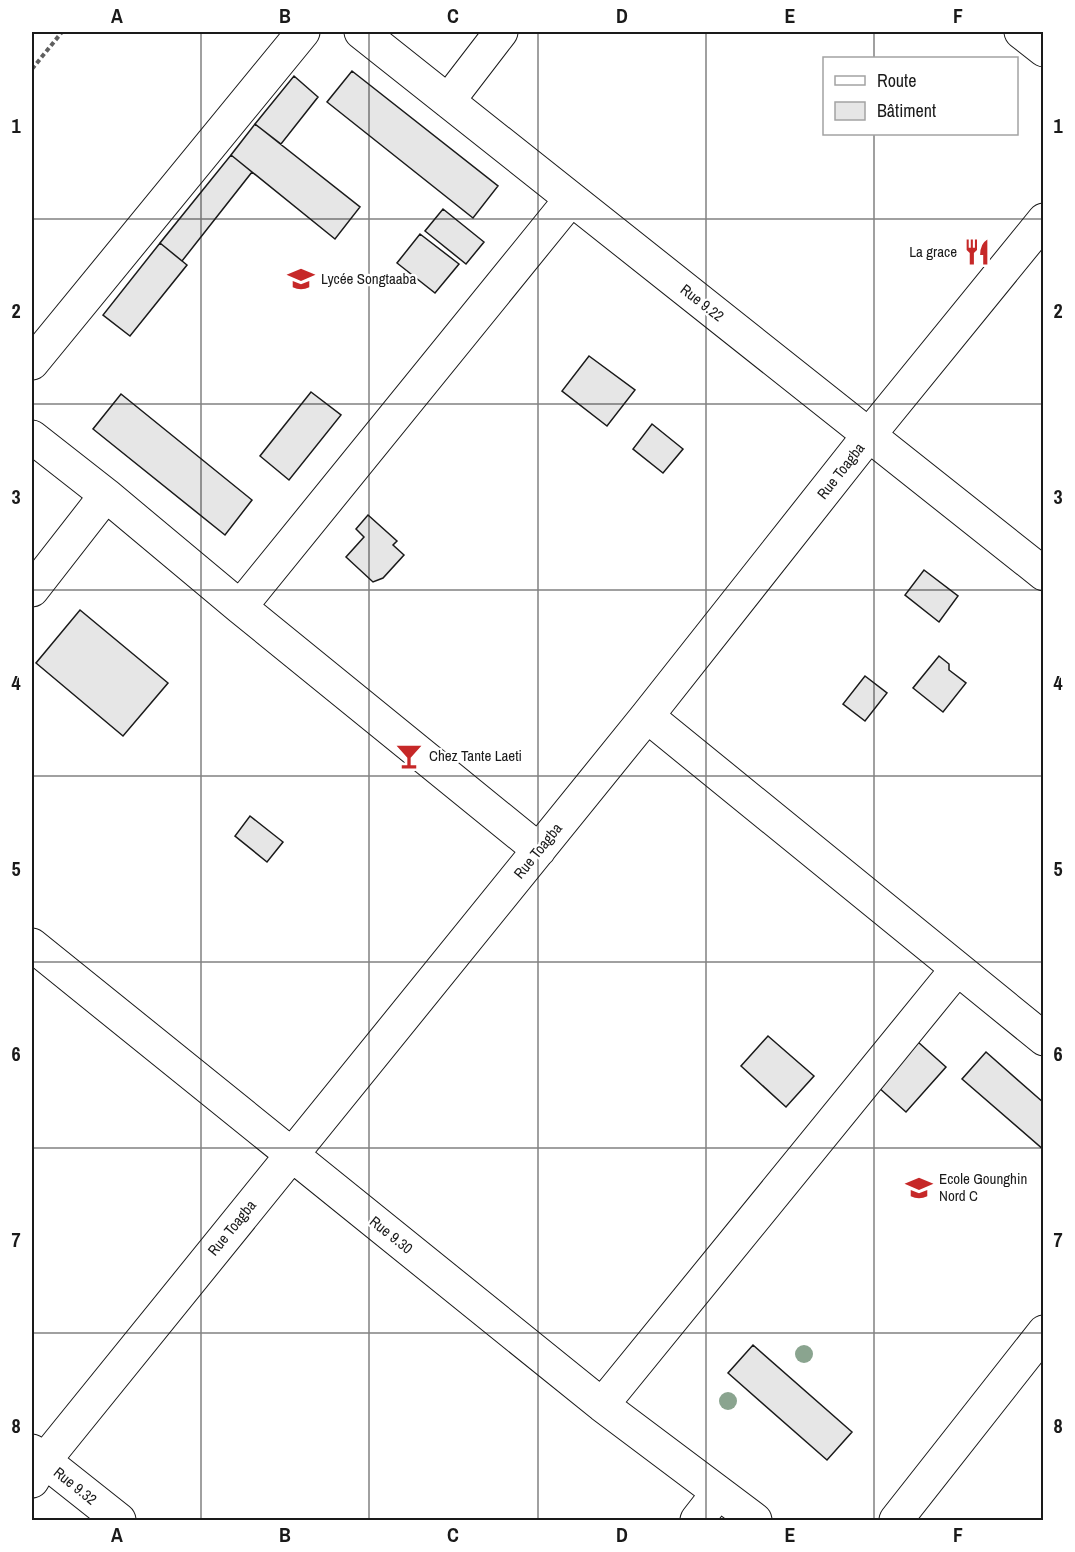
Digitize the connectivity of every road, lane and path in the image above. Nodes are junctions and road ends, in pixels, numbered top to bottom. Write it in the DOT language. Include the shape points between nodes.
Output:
graph roads {
  1 [pos="62,32"];
  2 [pos="303,32"];
  3 [pos="360,32"];
  4 [pos="501,32"];
  5 [pos="1021,32"];
  6 [pos="1044,50"];
  7 [pos="32,69"];
  8 [pos="448,101"];
  9 [pos="571,199"];
  10 [pos="1044,220"];
  11 [pos="32,363"];
  12 [pos="869,435"];
  13 [pos="32,437"];
  14 [pos="106,495"];
  15 [pos="1044,574"];
  16 [pos="32,590"];
  17 [pos="240,607"];
  18 [pos="647,716"];
  19 [pos="539,849"];
  20 [pos="32,945"];
  21 [pos="957,969"];
  22 [pos="1044,1039"];
  23 [pos="291,1155"];
  24 [pos="1044,1332"];
  25 [pos="602,1405"];
  26 [pos="36,1464"];
  27 [pos="718,1493"];
  28 [pos="119,1521"];
  29 [pos="697,1521"];
  30 [pos="755,1521"];
  31 [pos="897,1521"];
  1 -- 7 [label="path"];
  2 -- 11 [label="street"];
  3 -- 8 [label="street, Rue 9.22"];
  4 -- 8 [label="street"];
  5 -- 6 [label="street"];
  8 -- 9 [label="street, Rue 9.22"];
  9 -- 12 [label="street, Rue 9.22"];
  9 -- 17 [label="street"];
  10 -- 12 [label="street, Rue Toagba"];
  12 -- 15 [label="street, Rue 9.22"];
  12 -- 18 [label="street, Rue Toagba"];
  13 -- 14 [label="street"];
  14 -- 16 [label="street"];
  14 -- 17 [label="street"];
  17 -- 19 [label="street"];
  18 -- 19 [label="street, Rue Toagba"];
  18 -- 21 [label="street"];
  19 -- 23 [label="street, Rue Toagba"];
  20 -- 23 [label="street, Rue 9.30"];
  21 -- 22 [label="street"];
  21 -- 25 [label="street"];
  23 -- 25 [label="street, Rue 9.30"];
  23 -- 26 [label="street, Rue Toagba"];
  24 -- 31 [label="street"];
  25 -- 27 [label="street, Rue 9.30"];
  26 -- 28 [label="street, Rue 9.32"];
  27 -- 29 [label="street"];
  27 -- 30 [label="street, Rue 9.30"];
}
